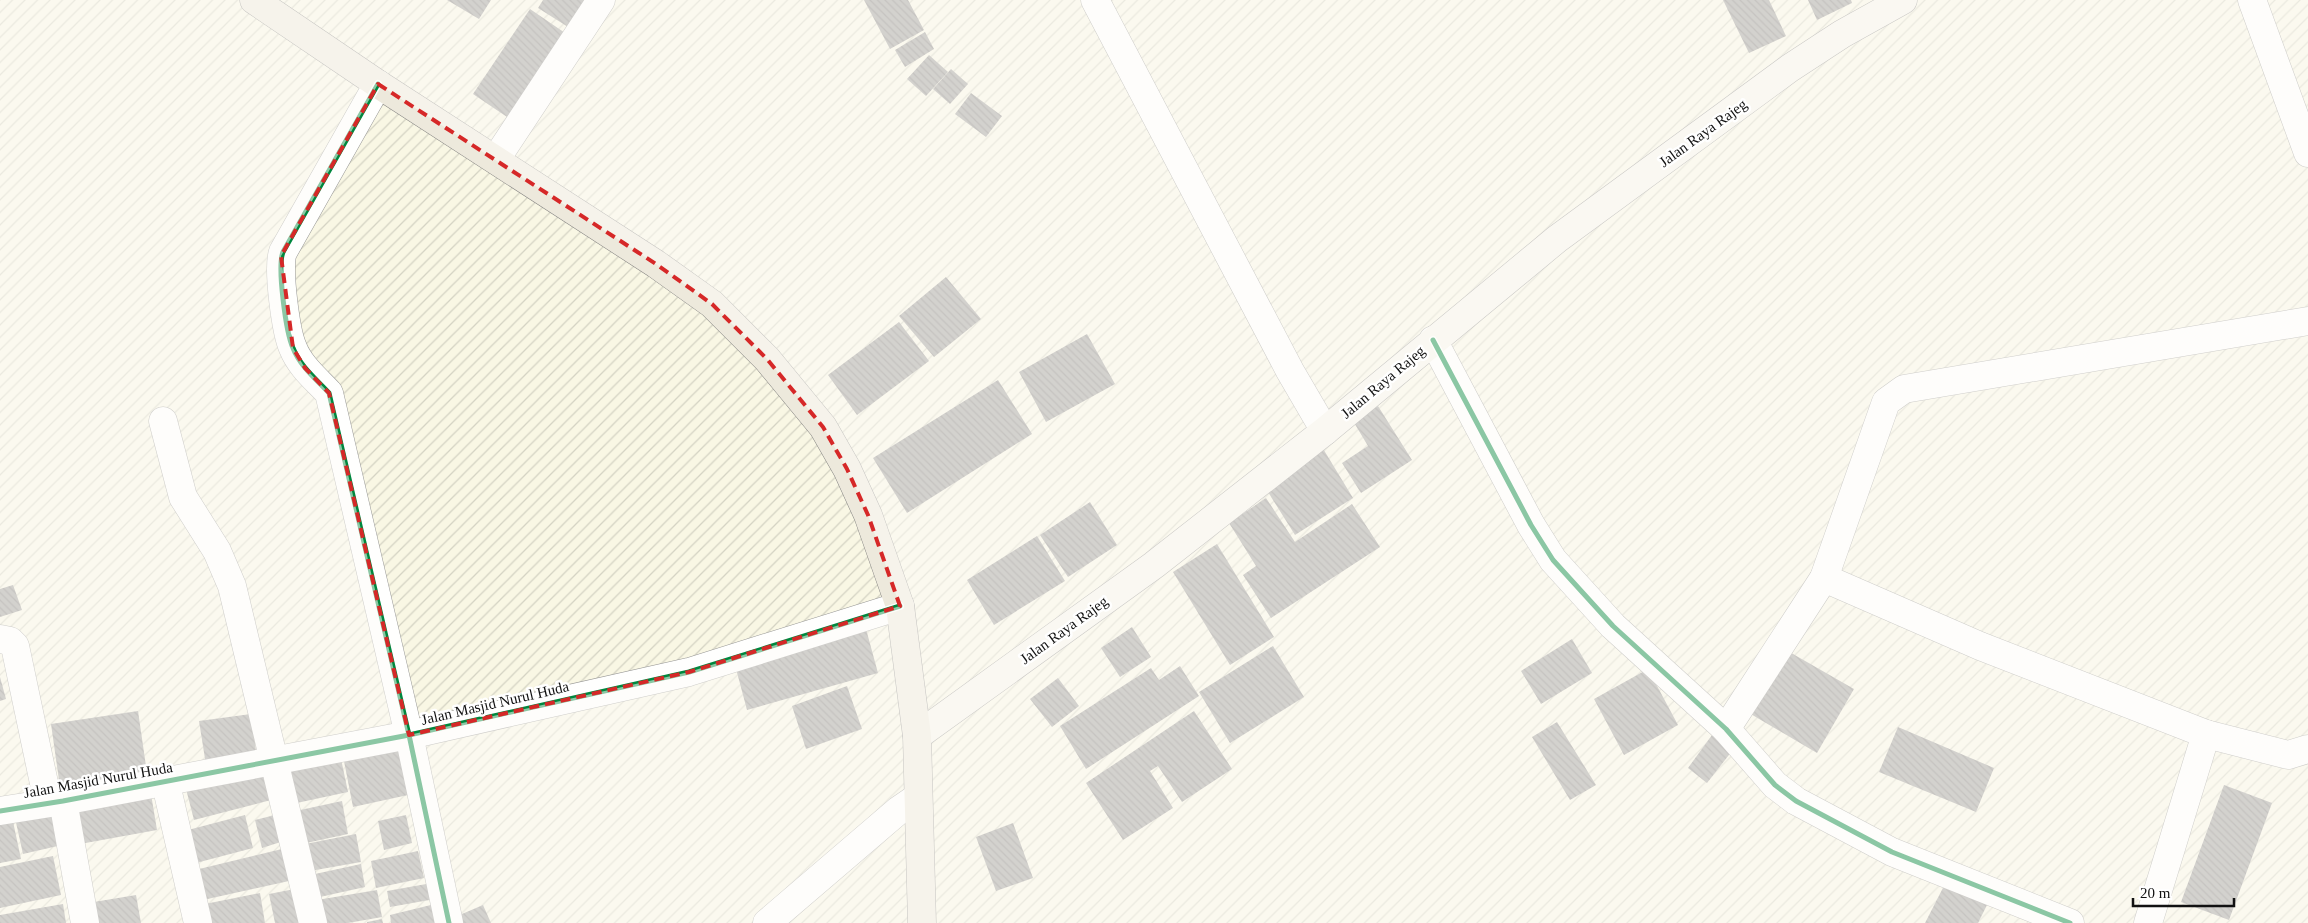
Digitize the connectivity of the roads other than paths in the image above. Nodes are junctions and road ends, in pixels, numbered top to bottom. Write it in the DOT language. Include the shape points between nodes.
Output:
graph roads {
  1 [pos="601,0"];
  2 [pos="1095,0"];
  3 [pos="1903,0"];
  4 [pos="2252,0"];
  5 [pos="261,2"];
  6 [pos="378,84"];
  7 [pos="2308,153"];
  8 [pos="496,159"];
  9 [pos="2308,321"];
  10 [pos="1433,340"];
  11 [pos="163,421"];
  12 [pos="1325,431"];
  13 [pos="1824,578"];
  14 [pos="900,606"];
  15 [pos="0,639"];
  16 [pos="1726,729"];
  17 [pos="2206,734"];
  18 [pos="409,736"];
  19 [pos="917,736"];
  20 [pos="2308,748"];
  21 [pos="275,760"];
  22 [pos="165,780"];
  23 [pos="918,797"];
  24 [pos="55,802"];
  25 [pos="0,811"];
  26 [pos="85,923"];
  27 [pos="198,923"];
  28 [pos="313,923"];
  29 [pos="449,923"];
  30 [pos="767,923"];
  31 [pos="922,923"];
  32 [pos="2070,923"];
  33 [pos="2148,923"];
  1 -- 8 [label="street"];
  2 -- 12 [label="street" via="1290,371"];
  3 -- 10 [label="main road, Jalan Raya Rajeg" via="1790,68 1557,239"];
  4 -- 7 [label="street"];
  5 -- 6 [label="main road"];
  6 -- 8 [label="main road"];
  6 -- 18 [label="street" via="282,252 281,277 293,348 305,368 329,393"];
  8 -- 14 [label="main road" via="704,299 768,358 822,427 847,470 868,515"];
  9 -- 13 [label="street" via="1904,389 1886,402"];
  10 -- 12 [label="main road, Jalan Raya Rajeg"];
  10 -- 16 [label="street" via="1531,525 1553,560 1613,626"];
  11 -- 21 [label="street" via="183,497 216,551 232,586"];
  12 -- 19 [label="main road, Jalan Raya Rajeg" via="1154,565"];
  13 -- 16 [label="street"];
  13 -- 17 [label="street" via="1980,646"];
  14 -- 18 [label="street, Jalan Masjid Nurul Huda" via="689,672"];
  14 -- 19 [label="main road"];
  15 -- 24 [label="street" via="15,646"];
  16 -- 32 [label="street" via="1775,785 1796,801 1892,852"];
  17 -- 20 [label="street" via="2288,756"];
  17 -- 33 [label="street"];
  18 -- 21 [label="street, Jalan Masjid Nurul Huda"];
  18 -- 29 [label="street"];
  19 -- 23 [label="main road"];
  21 -- 22 [label="street, Jalan Masjid Nurul Huda"];
  21 -- 28 [label="street"];
  22 -- 24 [label="street, Jalan Masjid Nurul Huda"];
  22 -- 27 [label="street"];
  23 -- 30 [label="street"];
  23 -- 31 [label="main road"];
  24 -- 25 [label="street, Jalan Masjid Nurul Huda"];
  24 -- 26 [label="street"];
}
